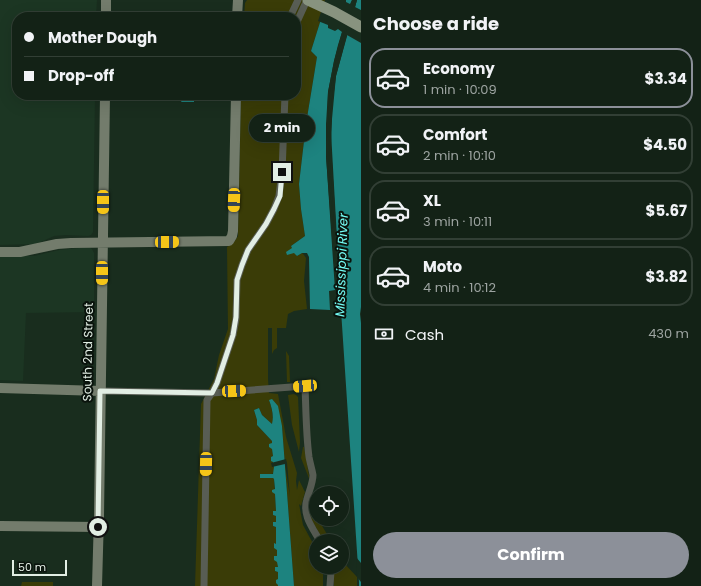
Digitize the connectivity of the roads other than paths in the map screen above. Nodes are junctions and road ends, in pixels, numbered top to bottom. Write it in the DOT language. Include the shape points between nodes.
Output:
graph roads {
  1 [pos="106,0"];
  2 [pos="238,0"];
  3 [pos="298,0"];
  4 [pos="308,0"];
  5 [pos="106,12"];
  6 [pos="237,12"];
  7 [pos="292,12"];
  8 [pos="301,14"];
  9 [pos="361,27"];
  10 [pos="105,100"];
  11 [pos="236,100"];
  12 [pos="285,100"];
  13 [pos="102,242"];
  14 [pos="0,252"];
  15 [pos="0,388"];
  16 [pos="100,391"];
  17 [pos="212,393"];
  18 [pos="0,526"];
  19 [pos="98,527"];
  20 [pos="316,534"];
  21 [pos="331,574"];
  22 [pos="97,586"];
  23 [pos="204,586"];
  24 [pos="330,586"];
  1 -- 5 [label="street"];
  2 -- 6 [label="street"];
  3 -- 7 [label="street"];
  4 -- 8 [label="street"];
  4 -- 9 [label="main road"];
  10 -- 13 [label="street, South 2nd Street"];
  11 -- 13 [label="street" via="233,231 229,241"];
  12 -- 17 [label="street" via="280,196 242,265 237,280 233,335"];
  13 -- 14 [label="street" via="57,244 20,252"];
  13 -- 16 [label="street, South 2nd Street"];
  15 -- 16 [label="street"];
  16 -- 17 [label="street"];
  16 -- 19 [label="street, South 2nd Street"];
  17 -- 20 [label="street" via="305,386 309,457 313,480 305,505 307,518"];
  17 -- 23 [label="street" via="207,400"];
  18 -- 19 [label="street"];
  19 -- 22 [label="street, South 2nd Street"];
  21 -- 24 [label="street"];
}
